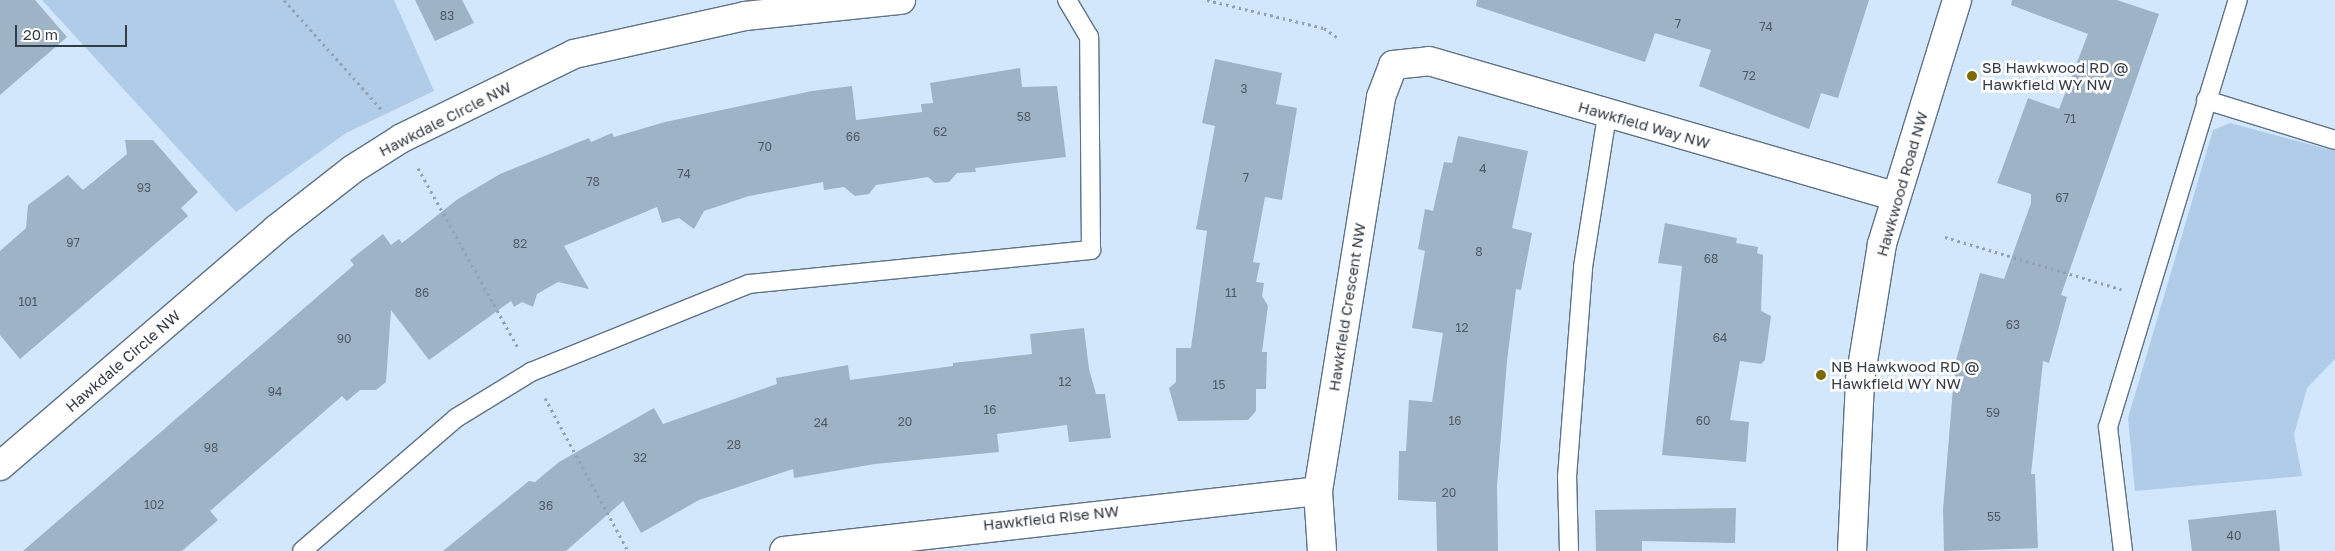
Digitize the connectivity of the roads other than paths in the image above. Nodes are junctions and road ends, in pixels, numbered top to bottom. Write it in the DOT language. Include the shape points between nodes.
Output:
graph roads {
  1 [pos="901,0"];
  2 [pos="1067,0"];
  3 [pos="1957,0"];
  4 [pos="2238,0"];
  5 [pos="1393,65"];
  6 [pos="2206,100"];
  7 [pos="1607,115"];
  8 [pos="2335,140"];
  9 [pos="1895,196"];
  10 [pos="0,466"];
  11 [pos="1318,491"];
  12 [pos="302,551"];
  13 [pos="784,551"];
  14 [pos="1322,551"];
  15 [pos="1569,551"];
  16 [pos="1852,551"];
  17 [pos="2124,551"];
  1 -- 10 [label="street, Hawkdale Circle NW" via="745,16 574,54 402,138 353,169 276,230"];
  2 -- 12 [label="lane" via="1089,37 1091,250 749,284 531,372 456,418"];
  3 -- 9 [label="street, Hawkwood Road NW"];
  4 -- 6 [label="lane"];
  5 -- 7 [label="street, Hawkfield Way NW" via="1429,61"];
  5 -- 11 [label="street, Hawkfield Crescent NW" via="1381,97"];
  6 -- 8 [label="lane"];
  6 -- 17 [label="lane" via="2108,427"];
  7 -- 9 [label="street, Hawkfield Way NW"];
  7 -- 15 [label="lane" via="1583,267 1567,477"];
  9 -- 16 [label="street, Hawkwood Road NW" via="1882,244 1860,380"];
  11 -- 13 [label="street, Hawkfield Rise NW"];
  11 -- 14 [label="street, Hawkfield Crescent NW"];
}
